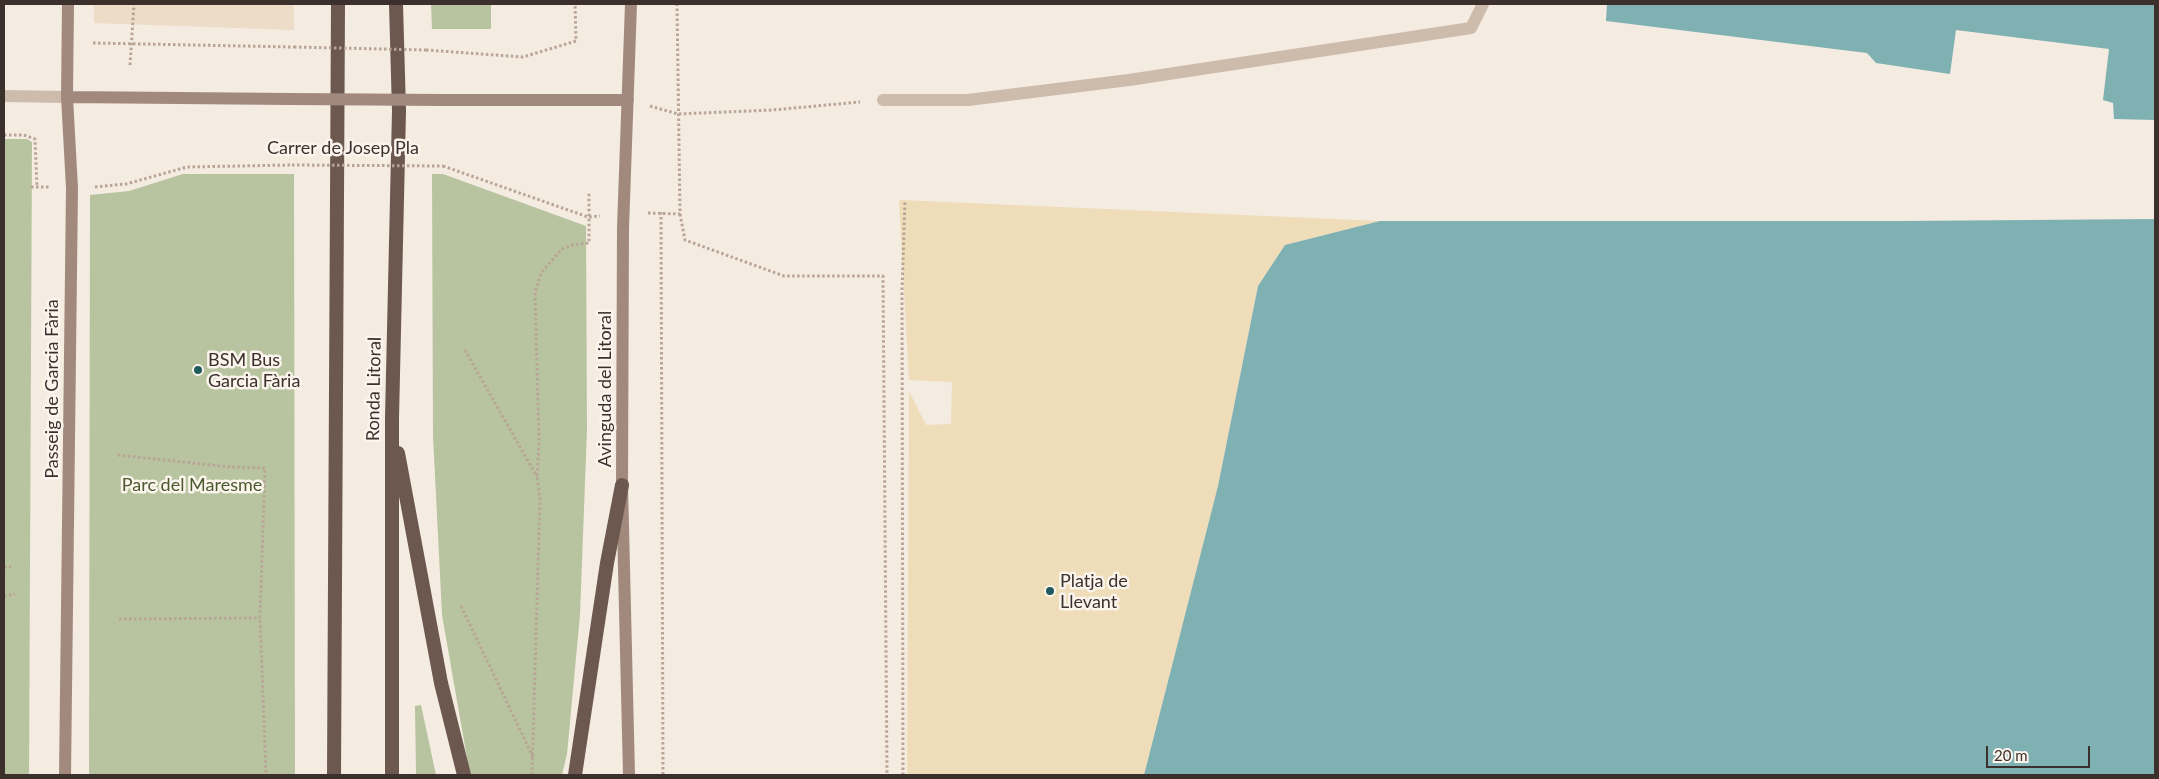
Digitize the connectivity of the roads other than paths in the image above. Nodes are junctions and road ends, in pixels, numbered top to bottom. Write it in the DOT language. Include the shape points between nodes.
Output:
graph roads {
  1 [pos="68,4"];
  2 [pos="338,4"];
  3 [pos="396,4"];
  4 [pos="631,4"];
  5 [pos="1483,4"];
  6 [pos="4,96"];
  7 [pos="67,97"];
  8 [pos="628,100"];
  9 [pos="882,100"];
  10 [pos="392,418"];
  11 [pos="622,485"];
  12 [pos="65,775"];
  13 [pos="334,775"];
  14 [pos="392,775"];
  15 [pos="464,775"];
  16 [pos="575,775"];
  17 [pos="629,775"];
  1 -- 7 [label="main road, Passeig de Garcia Fària"];
  2 -- 13 [label="highway"];
  3 -- 10 [label="highway, Ronda Litoral" via="399,111"];
  4 -- 8 [label="main road, Avinguda del Litoral"];
  5 -- 9 [label="street" via="1471,28 1129,80 987,97"];
  6 -- 7 [label="street"];
  7 -- 8 [label="main road, bridge"];
  7 -- 12 [label="main road, Passeig de Garcia Fària" via="72,188"];
  8 -- 11 [label="main road, Avinguda del Litoral" via="623,228"];
  10 -- 14 [label="highway, Ronda Litoral"];
  10 -- 15 [label="highway" via="441,683"];
  11 -- 16 [label="highway"];
  11 -- 17 [label="main road, Avinguda del Litoral"];
}
